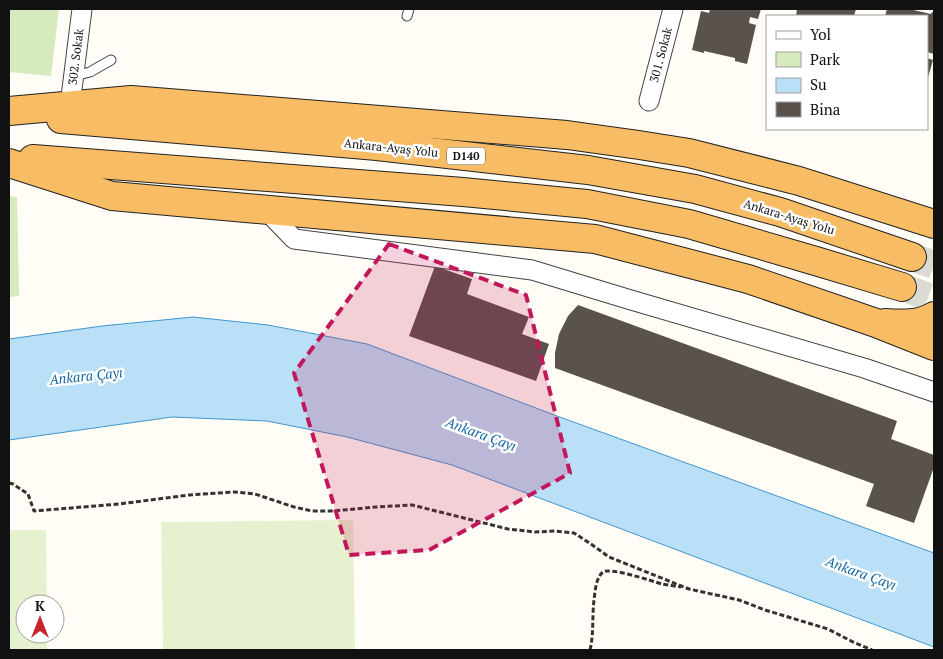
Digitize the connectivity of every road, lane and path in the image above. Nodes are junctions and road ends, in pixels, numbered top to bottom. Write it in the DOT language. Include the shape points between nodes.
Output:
graph roads {
  1 [pos="82,9"];
  2 [pos="673,9"];
  3 [pos="111,60"];
  4 [pos="74,76"];
  5 [pos="649,101"];
  6 [pos="70,105"];
  7 [pos="9,113"];
  8 [pos="9,157"];
  9 [pos="9,163"];
  10 [pos="265,210"];
  11 [pos="930,224"];
  12 [pos="912,257"];
  13 [pos="902,287"];
  14 [pos="934,316"];
  15 [pos="876,323"];
  16 [pos="934,346"];
  17 [pos="934,392"];
  18 [pos="9,483"];
  19 [pos="689,589"];
  20 [pos="590,650"];
  21 [pos="872,650"];
  1 -- 4 [label="street, 302. Sokak"];
  2 -- 5 [label="street, 301. Sokak" via="659,48"];
  3 -- 4 [label="lane" via="90,72"];
  4 -- 6 [label="street, 302. Sokak"];
  6 -- 7 [label="highway"];
  6 -- 11 [label="highway" via="131,100 567,135 689,153 799,181"];
  7 -- 12 [label="highway, Ankara-Ayaş Yolu / D140" via="376,146 588,170 695,189 780,212"];
  8 -- 13 [label="highway" via="587,204 689,224"];
  9 -- 10 [label="highway" via="112,196"];
  10 -- 15 [label="highway" via="596,239 748,279"];
  10 -- 17 [label="street" via="294,239 532,270 864,368"];
  14 -- 15 [label="highway" via="905,324"];
  15 -- 16 [label="highway"];
  18 -- 19 [label="path" via="28,494 34,511 213,492 255,494 312,511 412,506 508,529 574,533 610,557"];
  19 -- 20 [label="path" via="621,572 601,572 594,601"];
  19 -- 21 [label="path" via="739,600 828,629"];
}
